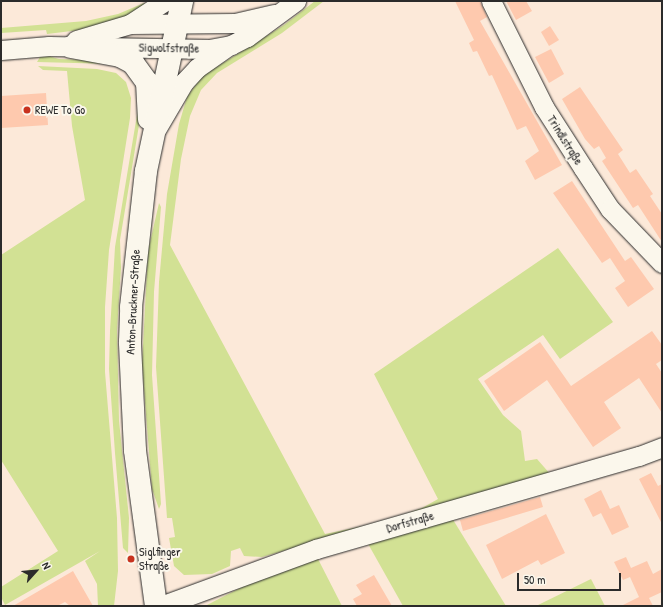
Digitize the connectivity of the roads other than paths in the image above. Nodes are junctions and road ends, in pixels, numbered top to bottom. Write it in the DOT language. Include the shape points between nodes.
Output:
graph roads {
  1 [pos="165,1"];
  2 [pos="182,1"];
  3 [pos="296,1"];
  4 [pos="491,1"];
  5 [pos="279,13"];
  6 [pos="130,24"];
  7 [pos="178,24"];
  8 [pos="231,45"];
  9 [pos="49,46"];
  10 [pos="71,47"];
  11 [pos="172,48"];
  12 [pos="1,50"];
  13 [pos="155,130"];
  14 [pos="148,154"];
  15 [pos="662,262"];
  16 [pos="662,447"];
  17 [pos="156,606"];
  18 [pos="161,606"];
  1 -- 6 [label="street"];
  2 -- 7 [label="main road, Anton-Bruckner-Straße"];
  3 -- 5 [label="street, Sigwolfstraße"];
  4 -- 15 [label="street, Trindlstraße" via="544,107 583,168 610,209"];
  5 -- 7 [label="street, Sigwolfstraße" via="235,23"];
  5 -- 8 [label="street, Sigwolfstraße" via="247,37"];
  6 -- 7 [label="street, Sigwolfstraße"];
  6 -- 9 [label="street, Sigwolfstraße" via="116,30"];
  7 -- 11 [label="main road, Anton-Bruckner-Straße"];
  8 -- 11 [label="street, Sigwolfstraße" via="209,49"];
  8 -- 13 [label="street" via="196,68 184,82"];
  9 -- 10 [label="street, Sigwolfstraße"];
  9 -- 12 [label="street, Sigwolfstraße"];
  10 -- 11 [label="street, Sigwolfstraße"];
  10 -- 14 [label="main road" via="120,56 133,63 144,75 148,98"];
  11 -- 13 [label="main road, Anton-Bruckner-Straße"];
  13 -- 14 [label="main road, Anton-Bruckner-Straße"];
  14 -- 17 [label="main road, Anton-Bruckner-Straße" via="137,238 130,342 135,450"];
  16 -- 18 [label="street, Dorfstraße" via="639,456 316,550"];
}
